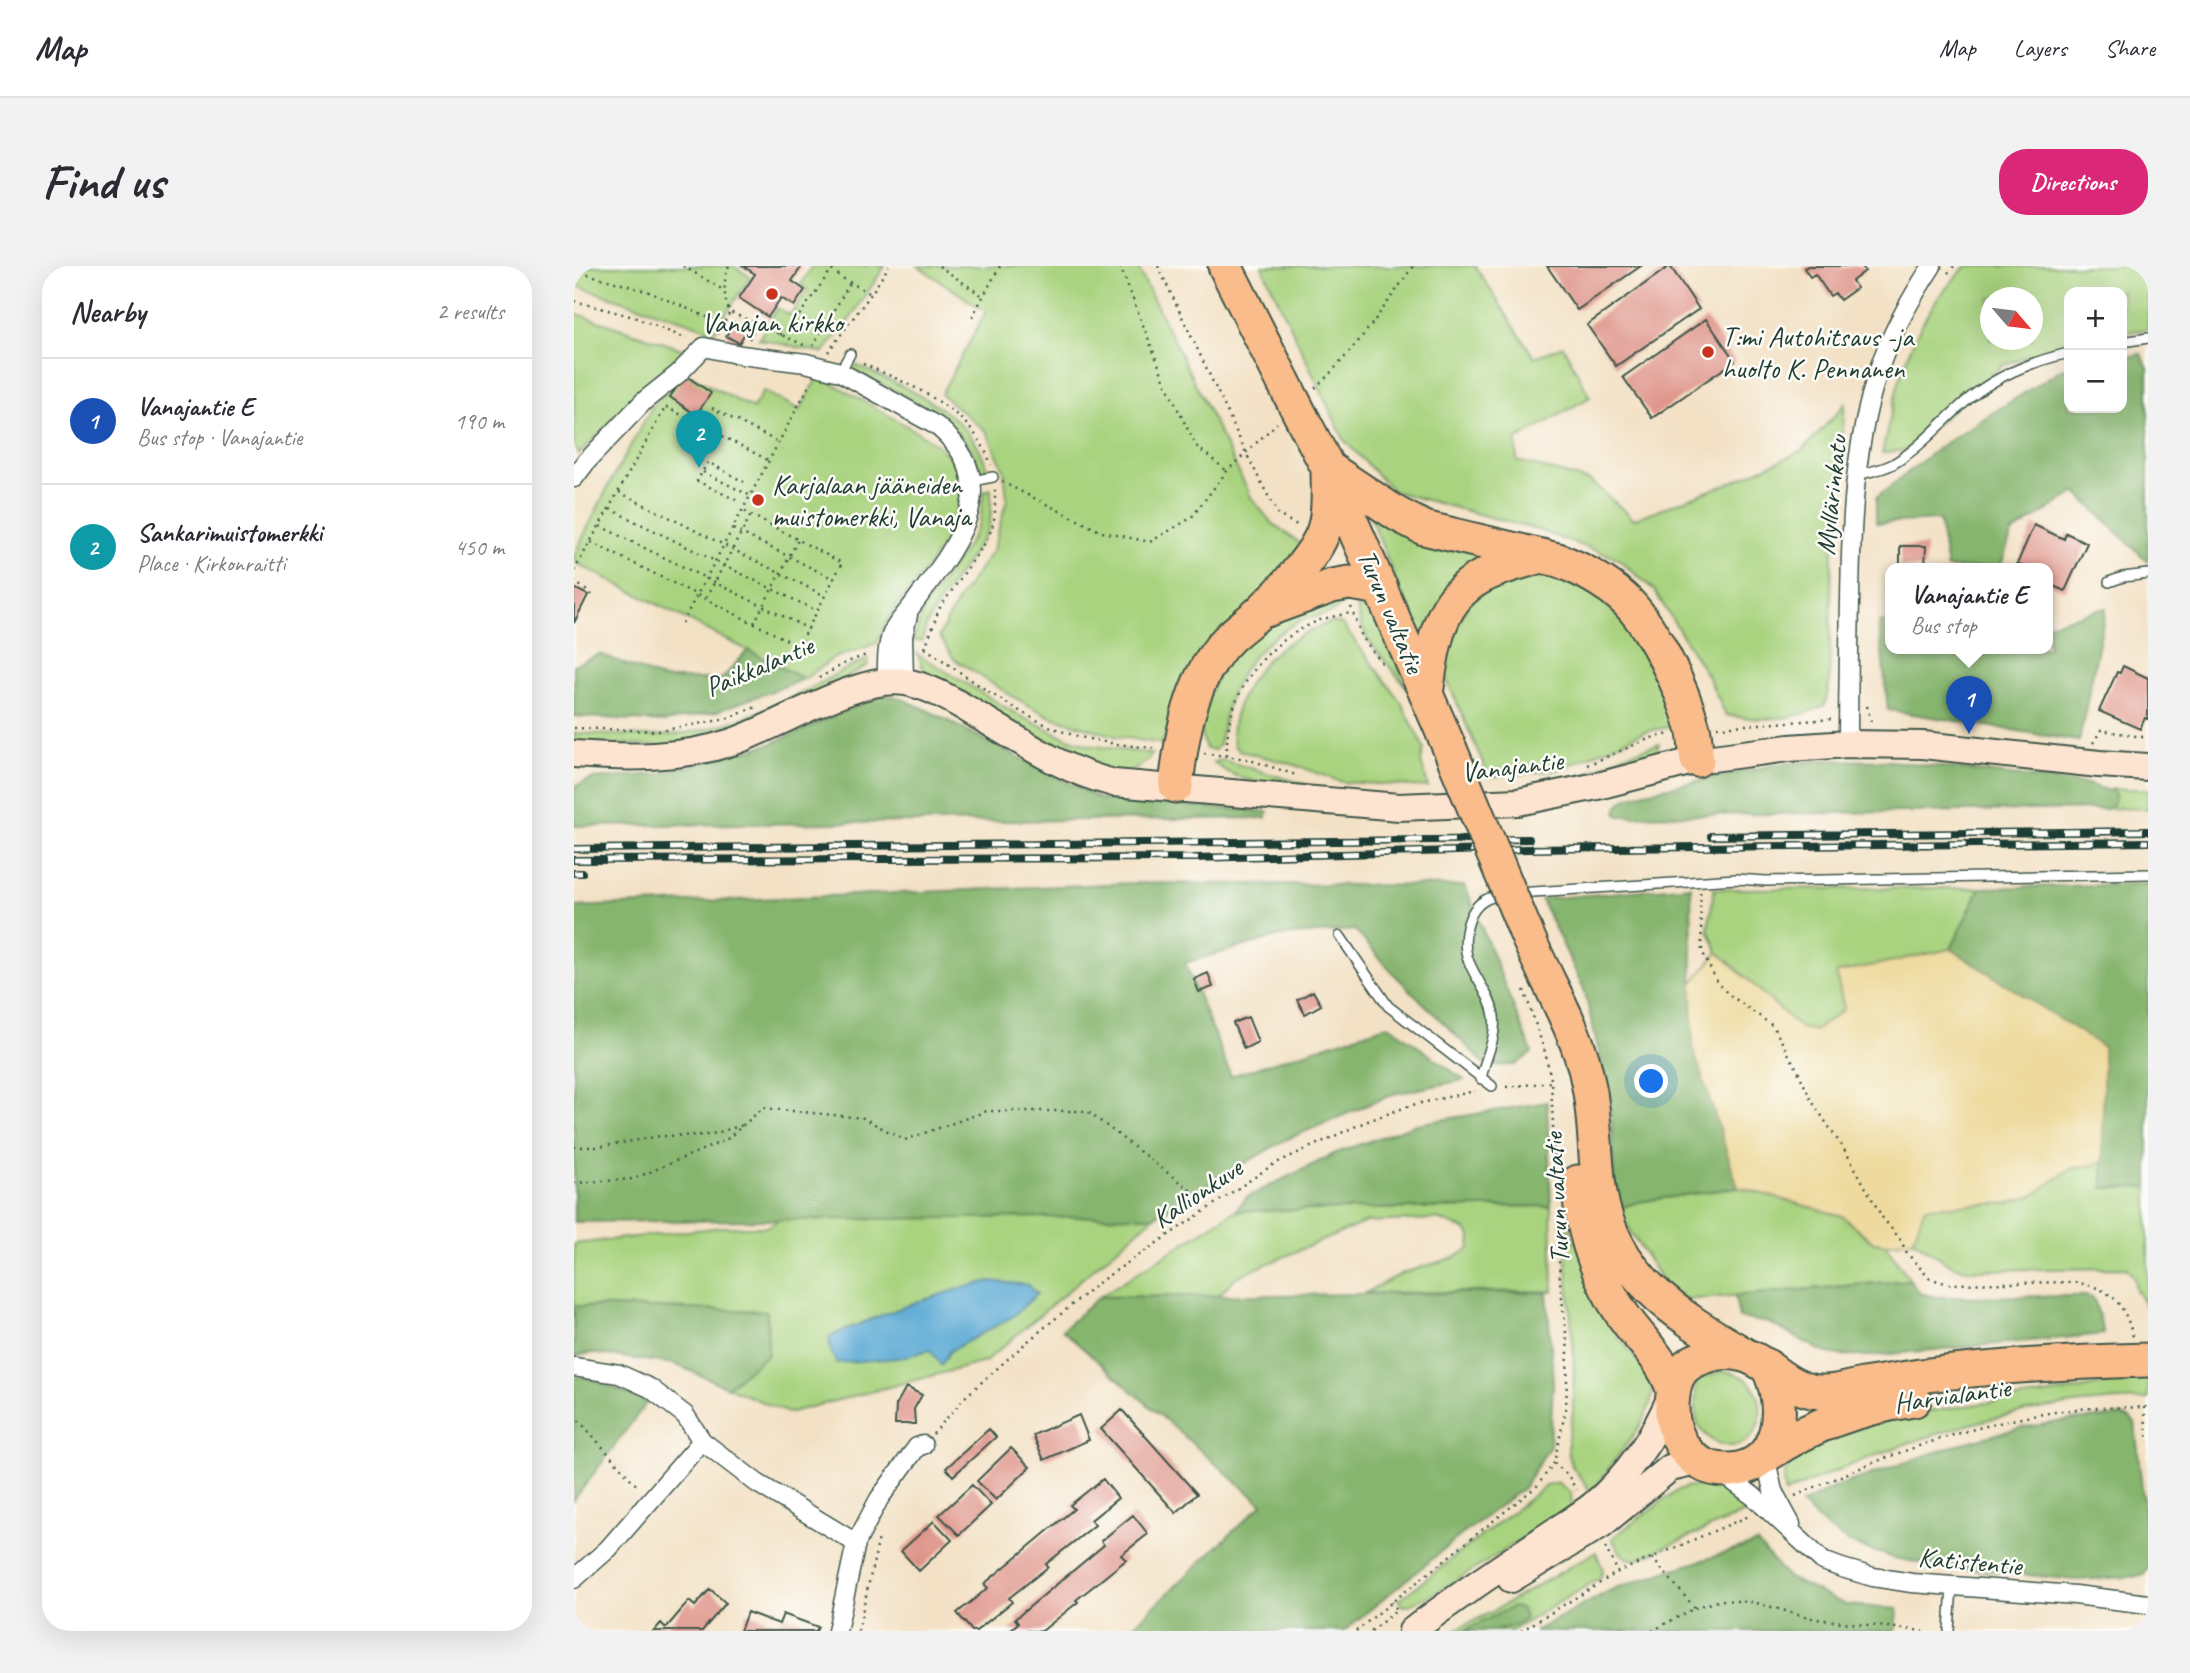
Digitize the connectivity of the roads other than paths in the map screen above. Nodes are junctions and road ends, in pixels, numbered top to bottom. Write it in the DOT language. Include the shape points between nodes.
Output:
graph roads {
  1 [pos="1226,266"];
  2 [pos="1939,271"];
  3 [pos="2148,338"];
  4 [pos="2127,341"];
  5 [pos="2064,354"];
  6 [pos="1328,468"];
  7 [pos="1857,475"];
  8 [pos="993,477"];
  9 [pos="574,478"];
  10 [pos="972,481"];
  11 [pos="1542,556"];
  12 [pos="2148,574"];
  13 [pos="2109,582"];
  14 [pos="1381,588"];
  15 [pos="1260,611"];
  16 [pos="895,681"];
  17 [pos="1426,694"];
  18 [pos="1848,732"];
  19 [pos="1695,745"];
  20 [pos="574,754"];
  21 [pos="2148,767"];
  22 [pos="1176,786"];
  23 [pos="2148,874"];
  24 [pos="1340,936"];
  25 [pos="1531,978"];
  26 [pos="1482,1079"];
  27 [pos="1492,1087"];
  28 [pos="2143,1356"];
  29 [pos="1754,1359"];
  30 [pos="574,1367"];
  31 [pos="1673,1391"];
  32 [pos="702,1441"];
  33 [pos="923,1445"];
  34 [pos="1766,1455"];
  35 [pos="1712,1468"];
  36 [pos="1799,1539"];
  37 [pos="856,1543"];
  38 [pos="574,1579"];
  39 [pos="1952,1586"];
  40 [pos="2148,1604"];
  41 [pos="837,1631"];
  42 [pos="1412,1631"];
  43 [pos="1422,1631"];
  44 [pos="1949,1631"];
  1 -- 6 [label="highway, Turun valtatie, bridge"];
  2 -- 7 [label="street, Myllärinkatu" via="1901,317 1879,369"];
  3 -- 4 [label="lane"];
  5 -- 7 [label="lane" via="2028,364 1991,383 1891,465"];
  6 -- 11 [label="highway" via="1424,528"];
  6 -- 14 [label="highway, Turun valtatie"];
  6 -- 15 [label="highway" via="1328,508 1322,536 1306,561"];
  7 -- 18 [label="street, Myllärinkatu"];
  8 -- 10 [label="lane"];
  9 -- 10 [label="street" via="644,401 704,347 819,367 846,361 949,436 964,456"];
  10 -- 16 [label="street" via="964,530 909,609 896,650"];
  11 -- 17 [label="highway" via="1481,576 1462,589 1440,621"];
  11 -- 19 [label="highway" via="1594,577 1625,599 1652,635 1676,684"];
  12 -- 13 [label="lane"];
  14 -- 15 [label="highway" via="1349,583 1332,586"];
  14 -- 17 [label="highway, Turun valtatie"];
  15 -- 22 [label="highway" via="1228,638 1206,670 1188,715"];
  16 -- 20 [label="street, Paikkalantie" via="868,684 766,729 701,750 629,758"];
  16 -- 22 [label="street, Vanajantie" via="959,704 1063,767 1088,777"];
  17 -- 25 [label="highway, Turun valtatie, bridge" via="1525,930"];
  18 -- 19 [label="street, Vanajantie" via="1789,748"];
  18 -- 21 [label="street, Vanajantie" via="1923,745"];
  19 -- 22 [label="street, Vanajantie" via="1602,785 1505,803 1399,807"];
  23 -- 26 [label="lane" via="1735,879 1527,890 1487,899 1469,922 1466,942 1469,963 1493,1008 1495,1023"];
  24 -- 26 [label="lane" via="1388,1006"];
  25 -- 29 [label="highway, Turun valtatie" via="1569,1027 1588,1079 1600,1194 1615,1241 1662,1301 1695,1326"];
  25 -- 31 [label="highway, Turun valtatie" via="1563,1059 1586,1234 1607,1289 1661,1361"];
  26 -- 27 [label="lane"];
  28 -- 29 [label="highway, Harvialantie" via="1993,1368 1829,1392 1804,1389"];
  28 -- 34 [label="highway, Harvialantie" via="1878,1405 1814,1427"];
  29 -- 31 [label="highway" via="1733,1351 1713,1354 1688,1364"];
  29 -- 34 [label="highway" via="1774,1379 1779,1415"];
  30 -- 32 [label="street" via="619,1374 650,1388 685,1415"];
  31 -- 35 [label="highway" via="1672,1416 1678,1439 1695,1460"];
  31 -- 42 [label="street" via="1640,1452 1592,1505"];
  32 -- 37 [label="street" via="757,1483"];
  32 -- 38 [label="street" via="608,1549"];
  33 -- 37 [label="street" via="878,1499"];
  34 -- 35 [label="highway" via="1739,1469"];
  34 -- 36 [label="street, Katistentie" via="1773,1490"];
  35 -- 36 [label="street, Katistentie"];
  35 -- 43 [label="street" via="1692,1463 1670,1468 1579,1539"];
  36 -- 39 [label="street, Katistentie" via="1823,1561 1862,1574"];
  37 -- 41 [label="street"];
  39 -- 40 [label="street, Katistentie"];
  39 -- 44 [label="lane"];
}
